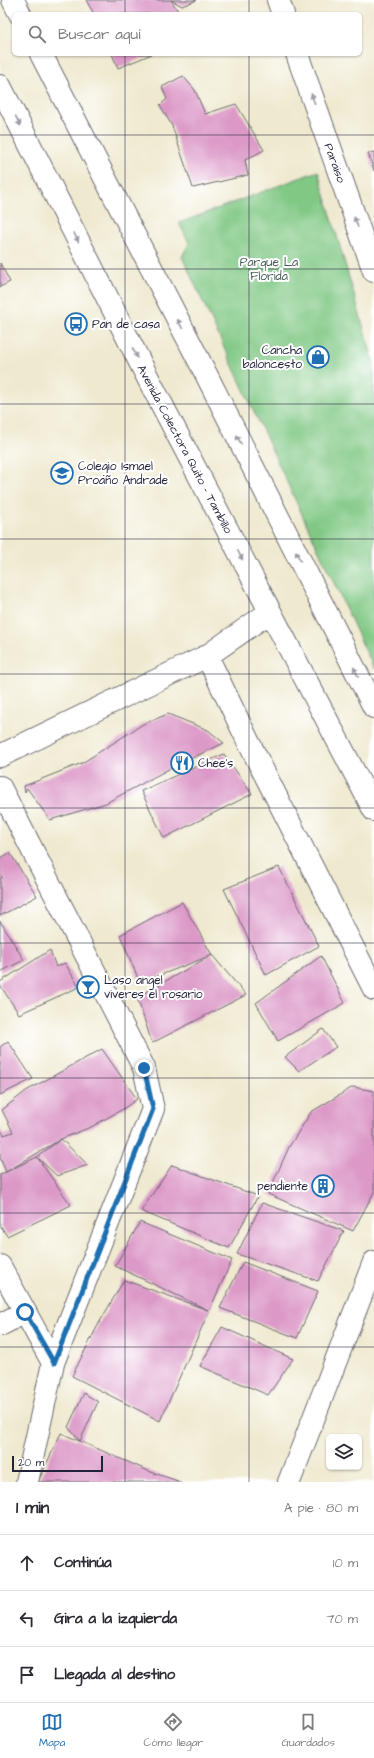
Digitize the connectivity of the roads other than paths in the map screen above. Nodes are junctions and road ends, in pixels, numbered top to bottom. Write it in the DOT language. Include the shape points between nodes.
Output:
graph roads {
  1 [pos="13,0"];
  2 [pos="278,0"];
  3 [pos="19,12"];
  4 [pos="282,12"];
  5 [pos="42,56"];
  6 [pos="298,56"];
  7 [pos="0,86"];
  8 [pos="374,272"];
  9 [pos="270,612"];
  10 [pos="208,656"];
  11 [pos="374,707"];
  12 [pos="0,756"];
  13 [pos="0,787"];
  14 [pos="374,810"];
  15 [pos="374,989"];
  16 [pos="374,1262"];
  17 [pos="0,1266"];
  18 [pos="25,1312"];
  19 [pos="0,1325"];
  20 [pos="54,1363"];
  21 [pos="27,1482"];
  22 [pos="289,1482"];
  1 -- 3 [label="main road"];
  2 -- 4 [label="main road"];
  11 -- 5 [label="main road, one-way"];
  8 -- 6 [label="main road, Paraiso, one-way"];
  7 -- 9 [label="main road, Avenida Colectora Quito - Tambillo, one-way" via="146,375"];
  9 -- 10 [label="main road"];
  9 -- 14 [label="main road, Avenida Colectora Quito - Tambillo"];
  10 -- 12 [label="main road"];
  10 -- 15 [label="main road" via="249,743"];
  13 -- 20 [label="main road" via="144,1068 153,1109"];
  16 -- 22 [label="main road"];
  17 -- 18 [label="main road"];
  18 -- 19 [label="main road"];
  18 -- 20 [label="main road"];
  20 -- 21 [label="main road"];
}
